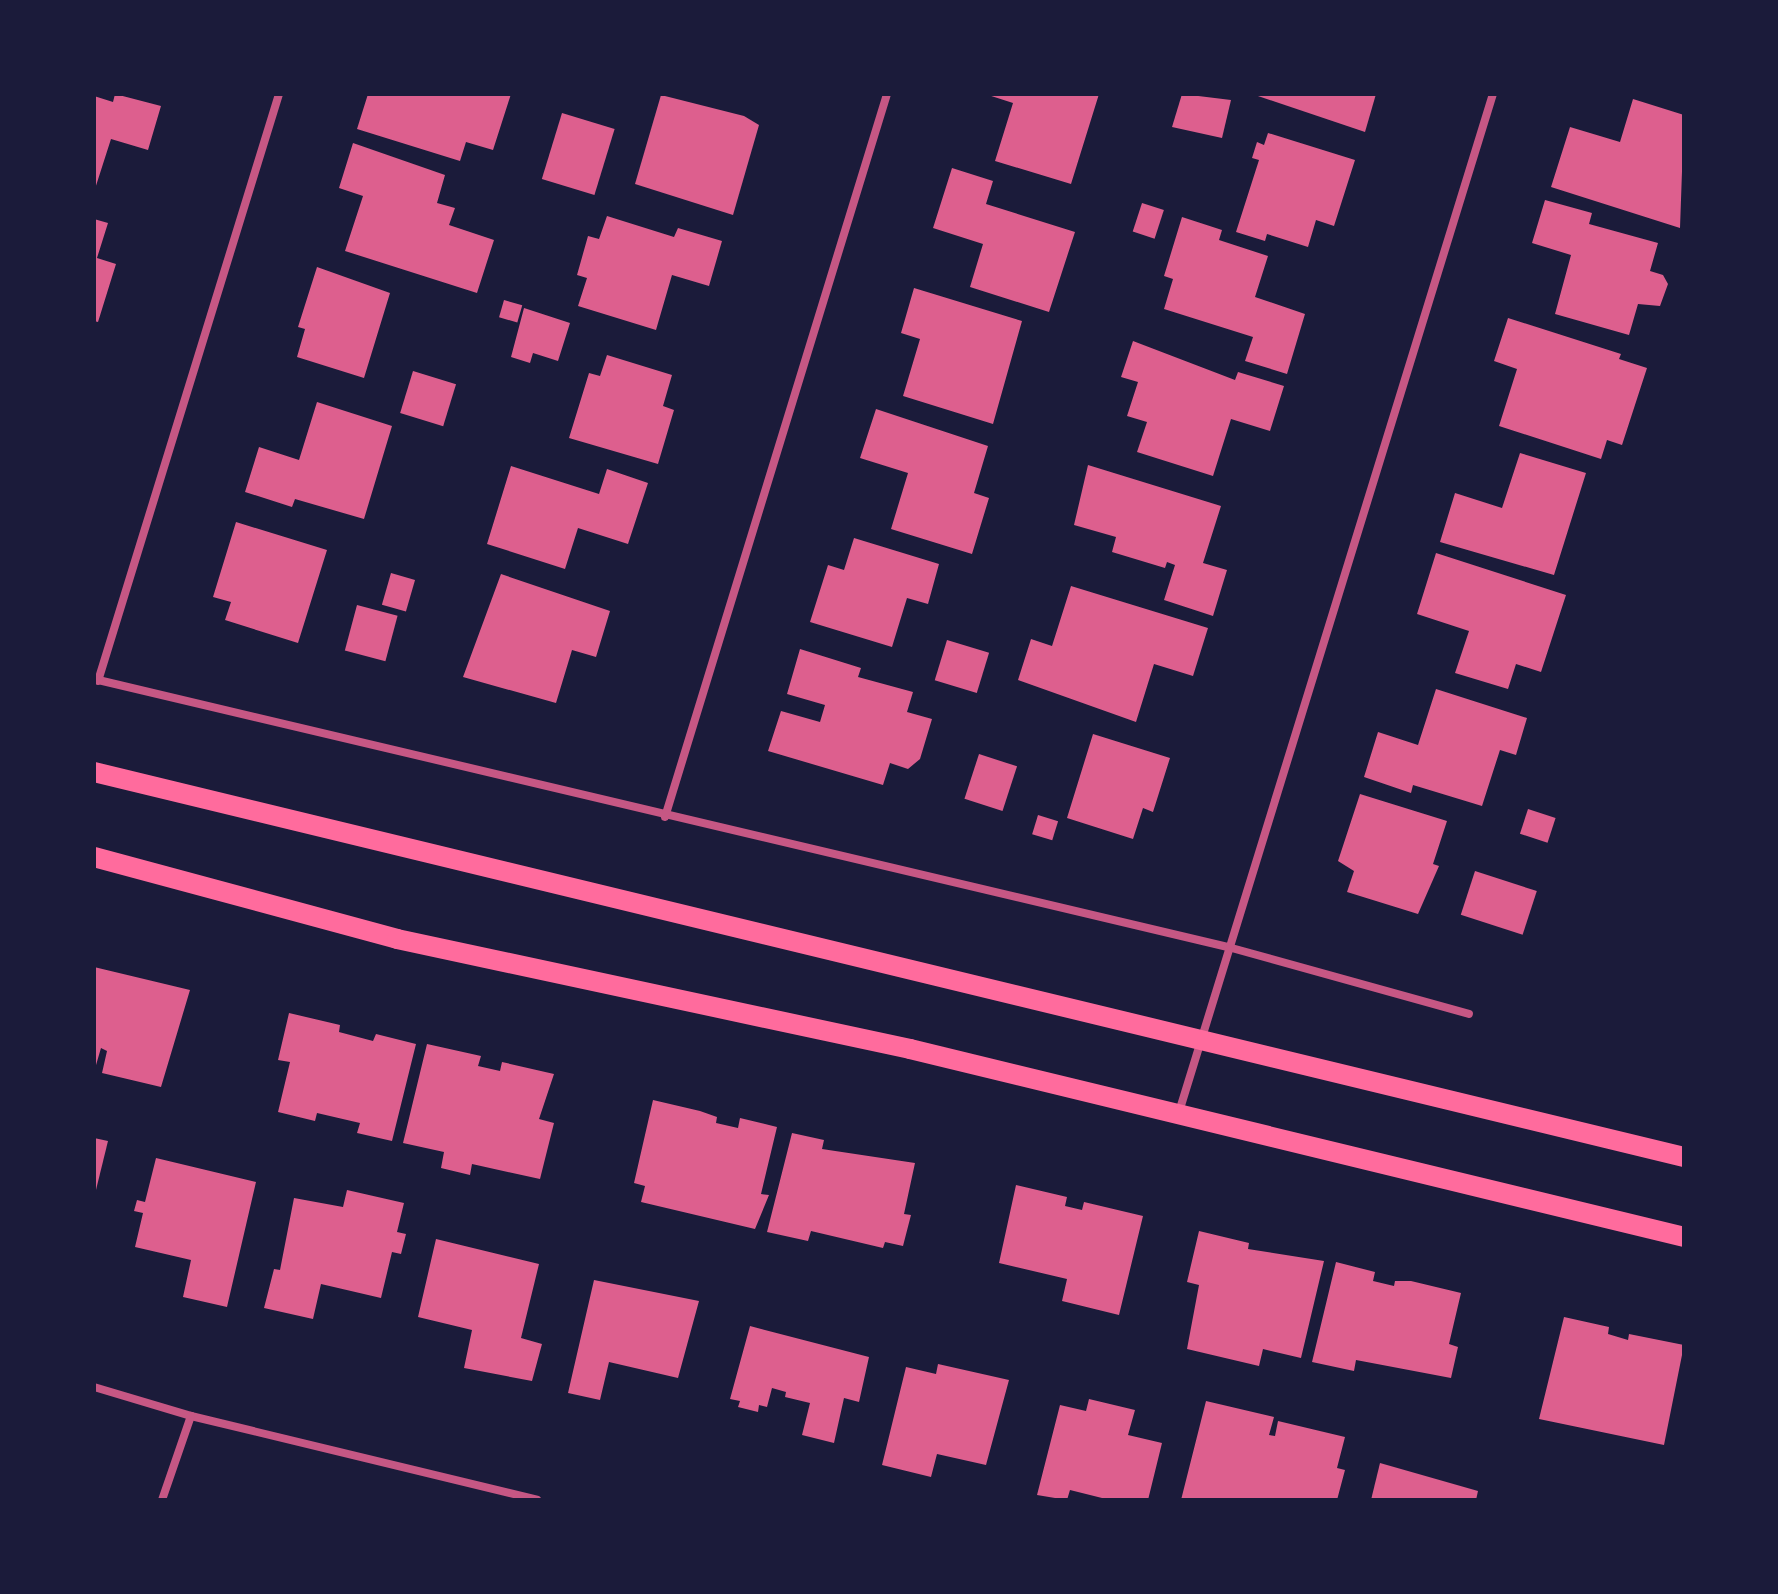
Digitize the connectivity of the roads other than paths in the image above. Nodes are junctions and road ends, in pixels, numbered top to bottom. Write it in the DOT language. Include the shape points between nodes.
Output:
graph roads {
  1 [pos="279,94"];
  2 [pos="887,94"];
  3 [pos="1493,94"];
  4 [pos="96,680"];
  5 [pos="94,772"];
  6 [pos="665,817"];
  7 [pos="94,857"];
  8 [pos="1228,947"];
  9 [pos="1469,1014"];
  10 [pos="1199,1041"];
  11 [pos="1179,1113"];
  12 [pos="1684,1157"];
  13 [pos="1684,1237"];
  14 [pos="94,1387"];
  15 [pos="191,1416"];
  16 [pos="162,1500"];
  17 [pos="537,1500"];
  1 -- 4 [label="street"];
  2 -- 6 [label="street"];
  3 -- 8 [label="street"];
  4 -- 6 [label="street"];
  5 -- 10 [label="main road"];
  6 -- 8 [label="street"];
  7 -- 11 [label="main road" via="397,939"];
  8 -- 9 [label="street"];
  8 -- 10 [label="street"];
  10 -- 11 [label="street"];
  10 -- 12 [label="main road"];
  11 -- 13 [label="main road"];
  14 -- 15 [label="street"];
  15 -- 16 [label="street"];
  15 -- 17 [label="street"];
}
